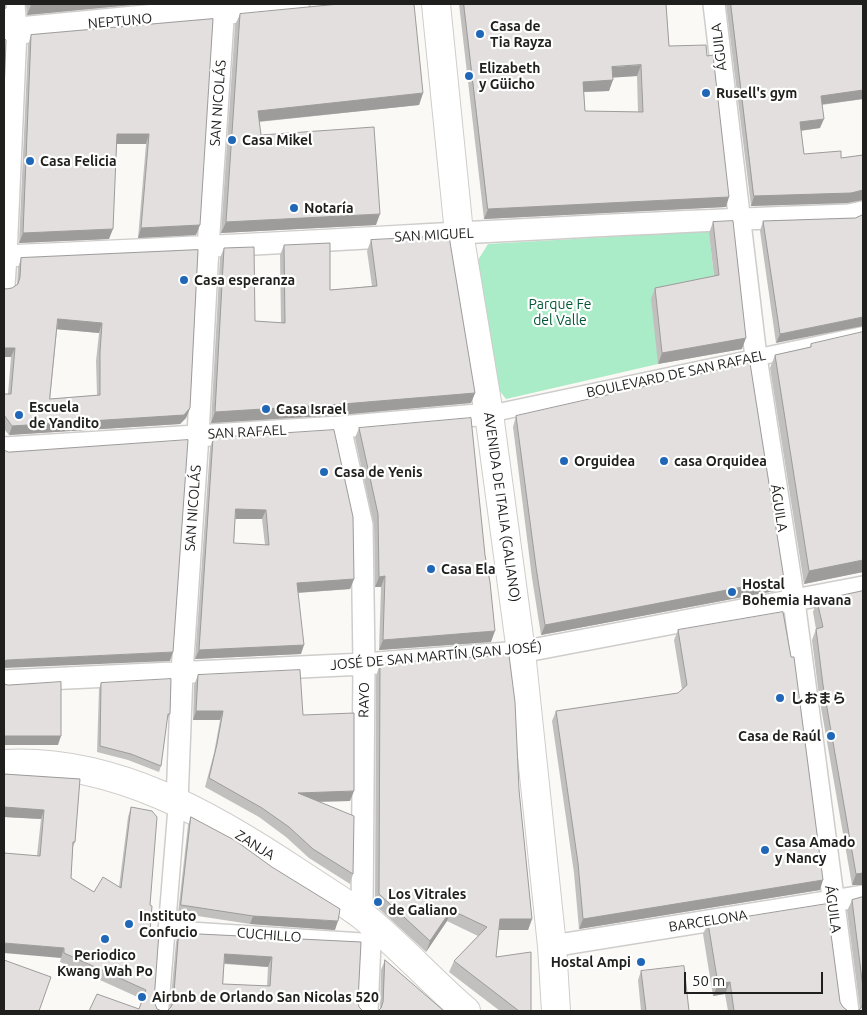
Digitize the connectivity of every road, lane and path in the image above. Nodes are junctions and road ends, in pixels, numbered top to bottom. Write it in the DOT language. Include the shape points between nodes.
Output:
graph roads {
  1 [pos="14,4"];
  2 [pos="296,4"];
  3 [pos="436,4"];
  4 [pos="714,4"];
  5 [pos="224,7"];
  6 [pos="10,31"];
  7 [pos="863,212"];
  8 [pos="739,218"];
  9 [pos="459,233"];
  10 [pos="208,248"];
  11 [pos="5,256"];
  12 [pos="4,286"];
  13 [pos="863,334"];
  14 [pos="756,357"];
  15 [pos="489,414"];
  16 [pos="340,427"];
  17 [pos="198,435"];
  18 [pos="4,448"];
  19 [pos="863,588"];
  20 [pos="794,601"];
  21 [pos="521,652"];
  22 [pos="364,664"];
  23 [pos="182,673"];
  24 [pos="4,681"];
  25 [pos="4,764"];
  26 [pos="177,802"];
  27 [pos="863,896"];
  28 [pos="832,901"];
  29 [pos="369,928"];
  30 [pos="167,929"];
  31 [pos="552,946"];
  32 [pos="160,1011"];
  33 [pos="367,1011"];
  34 [pos="466,1011"];
  35 [pos="556,1011"];
  36 [pos="848,1011"];
  1 -- 6 [label="street"];
  2 -- 5 [label="street, NEPTUNO"];
  3 -- 9 [label="main road, AVENIDA DE ITALIA (GALIANO)"];
  4 -- 8 [label="street, ÁGUILA"];
  5 -- 6 [label="street, NEPTUNO"];
  5 -- 10 [label="street, SAN NICOLÁS"];
  6 -- 11 [label="street"];
  7 -- 8 [label="street, SAN MIGUEL"];
  8 -- 9 [label="street, SAN MIGUEL"];
  8 -- 14 [label="street, ÁGUILA"];
  9 -- 10 [label="street, SAN MIGUEL"];
  9 -- 15 [label="main road, AVENIDA DE ITALIA (GALIANO)"];
  10 -- 11 [label="street, SAN MIGUEL"];
  10 -- 17 [label="street, SAN NICOLÁS"];
  11 -- 12 [label="street"];
  13 -- 14 [label="street, BOULEVARD DE SAN RAFAEL"];
  14 -- 15 [label="street, BOULEVARD DE SAN RAFAEL"];
  14 -- 20 [label="street, ÁGUILA"];
  15 -- 16 [label="street, SAN RAFAEL"];
  15 -- 21 [label="main road, AVENIDA DE ITALIA (GALIANO)"];
  16 -- 17 [label="street, SAN RAFAEL"];
  16 -- 22 [label="street, RAYO" via="362,525"];
  17 -- 18 [label="street, SAN RAFAEL"];
  17 -- 23 [label="street, SAN NICOLÁS"];
  19 -- 20 [label="street, JOSÉ DE SAN MARTÍN (SAN JOSÉ)"];
  20 -- 21 [label="street, JOSÉ DE SAN MARTÍN (SAN JOSÉ)"];
  20 -- 28 [label="street, ÁGUILA"];
  21 -- 22 [label="street, JOSÉ DE SAN MARTÍN (SAN JOSÉ)"];
  21 -- 31 [label="main road, AVENIDA DE ITALIA (GALIANO)"];
  22 -- 23 [label="street, JOSÉ DE SAN MARTÍN (SAN JOSÉ)"];
  22 -- 29 [label="street, RAYO"];
  23 -- 24 [label="street, JOSÉ DE SAN MARTÍN (SAN JOSÉ)"];
  23 -- 26 [label="street, SAN NICOLÁS"];
  25 -- 26 [label="main road, ZANJA" via="44,764 77,769 104,775"];
  26 -- 29 [label="main road, ZANJA" via="247,840"];
  26 -- 30 [label="street, SAN NICOLÁS"];
  27 -- 28 [label="street, BARCELONA"];
  28 -- 31 [label="street, BARCELONA"];
  28 -- 36 [label="street, ÁGUILA"];
  29 -- 30 [label="street, CUCHILLO"];
  29 -- 33 [label="street, RAYO"];
  29 -- 34 [label="main road, ZANJA"];
  30 -- 32 [label="street, SAN NICOLÁS"];
  31 -- 35 [label="main road, AVENIDA DE ITALIA (GALIANO)"];
}
